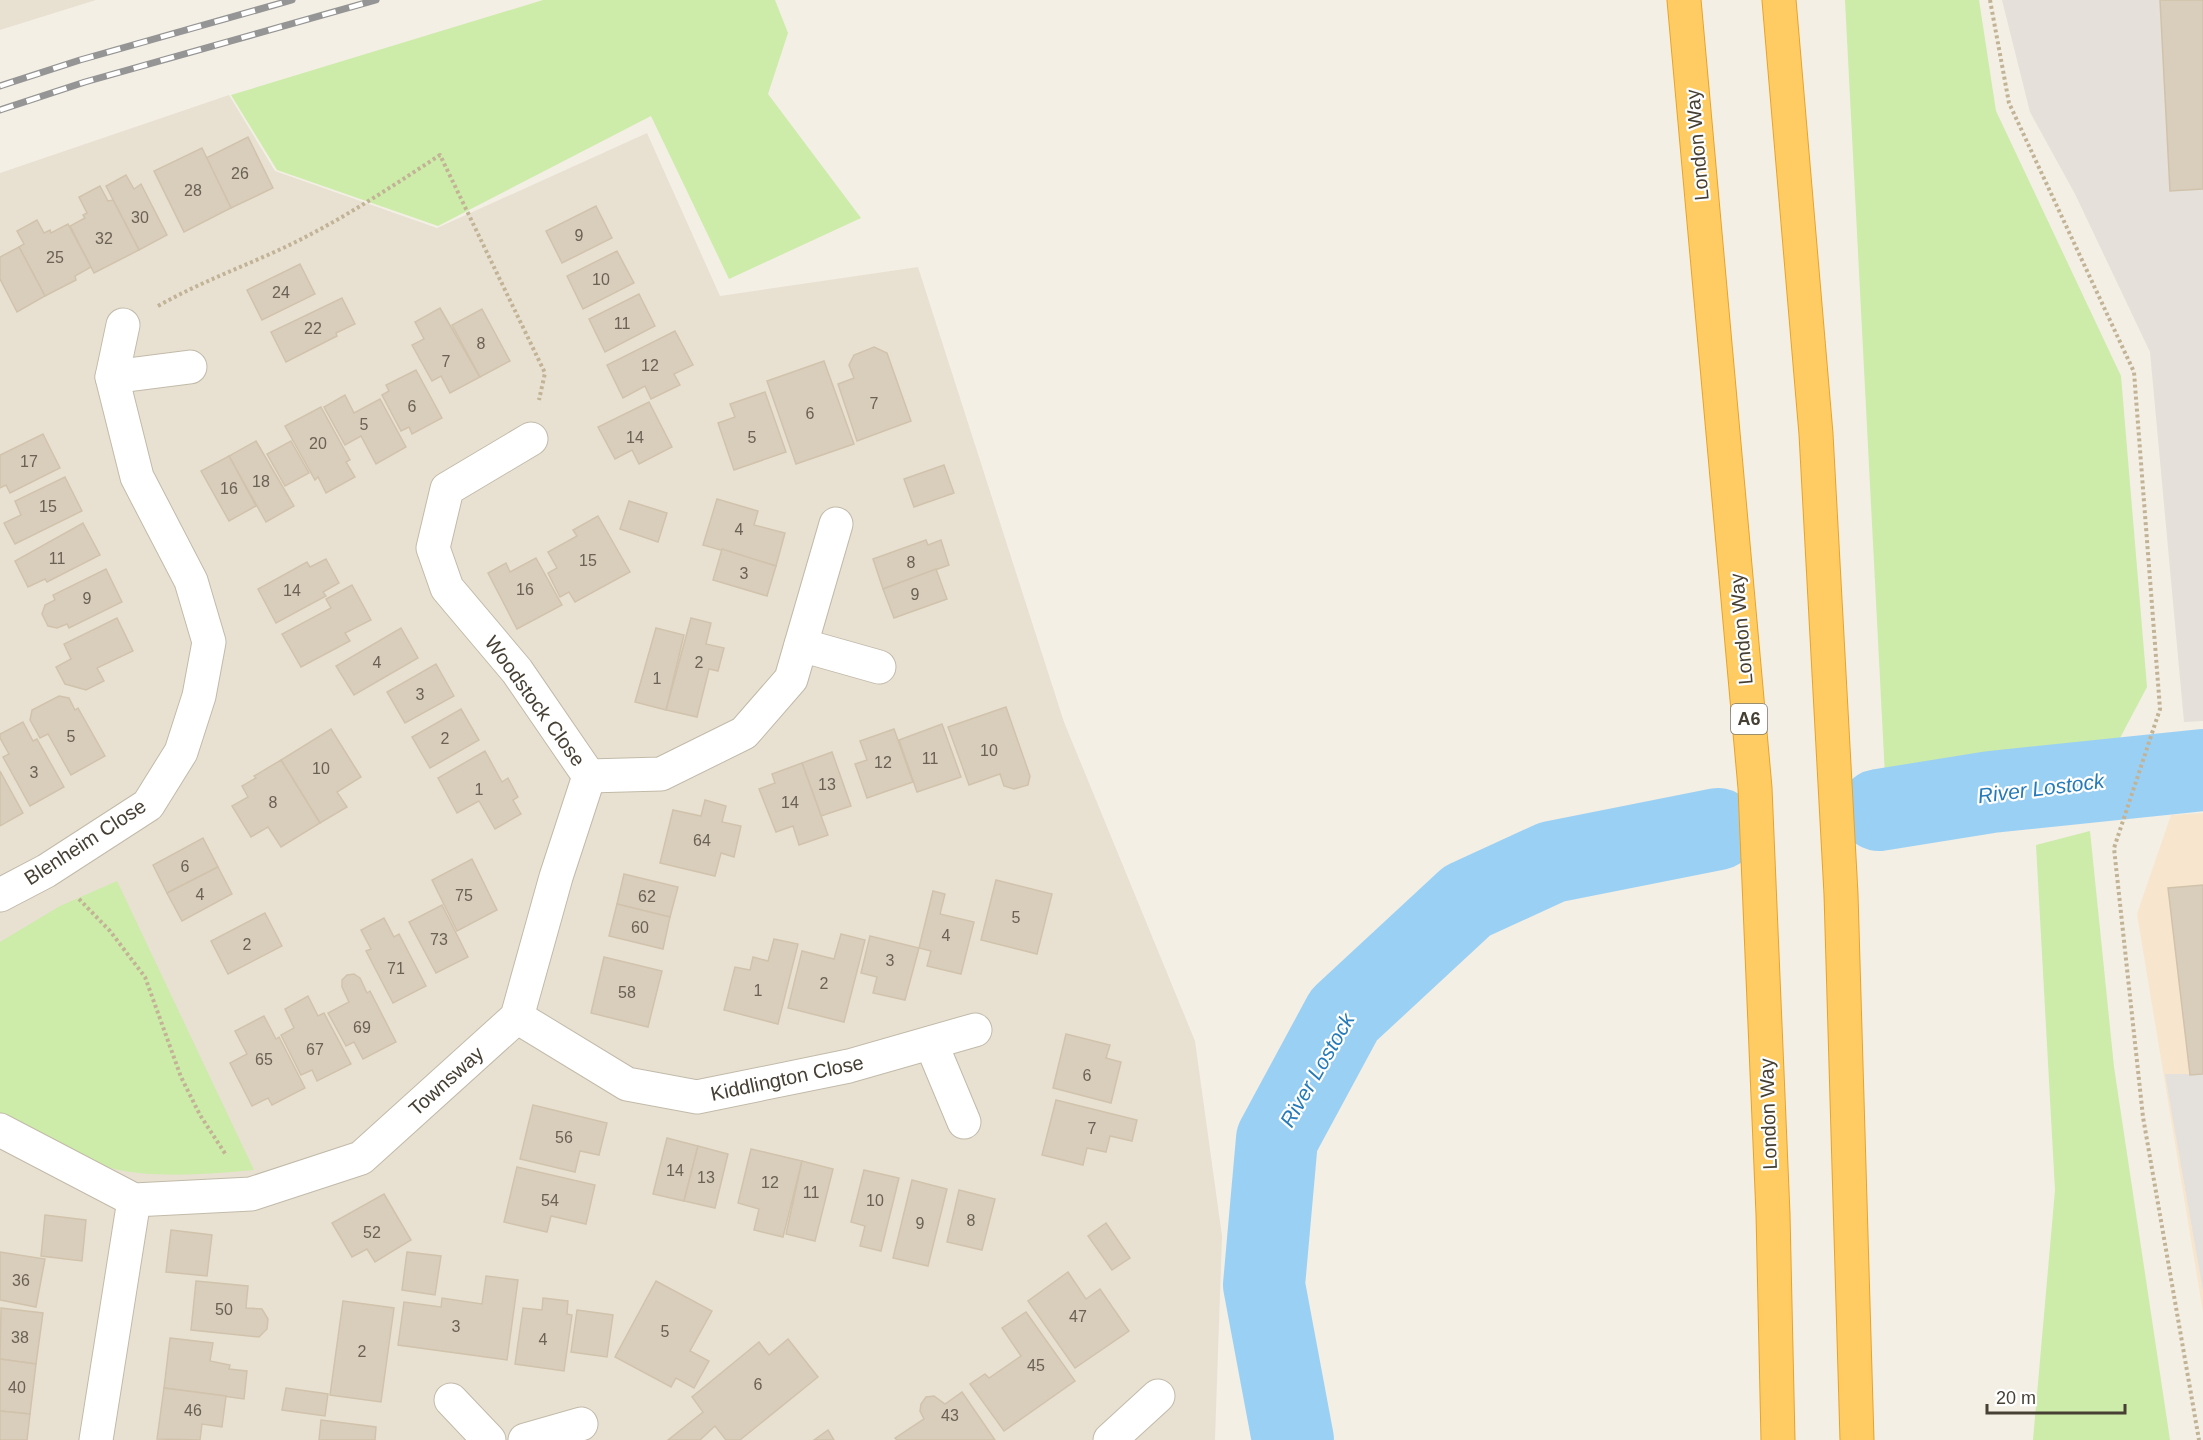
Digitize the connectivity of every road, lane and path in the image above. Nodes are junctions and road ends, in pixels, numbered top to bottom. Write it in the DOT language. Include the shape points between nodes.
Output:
graph roads {
  1 [pos="1684,0"];
  2 [pos="1779,0"];
  3 [pos="1990,0"];
  4 [pos="123,325"];
  5 [pos="190,367"];
  6 [pos="112,377"];
  7 [pos="531,439"];
  8 [pos="836,524"];
  9 [pos="801,645"];
  10 [pos="879,668"];
  11 [pos="589,776"];
  12 [pos="50,868"];
  13 [pos="0,896"];
  14 [pos="517,1017"];
  15 [pos="975,1030"];
  16 [pos="931,1043"];
  17 [pos="964,1122"];
  18 [pos="0,1130"];
  19 [pos="250,1194"];
  20 [pos="134,1200"];
  21 [pos="1158,1396"];
  22 [pos="451,1400"];
  23 [pos="581,1424"];
  24 [pos="96,1440"];
  25 [pos="489,1440"];
  26 [pos="525,1440"];
  27 [pos="1110,1440"];
  28 [pos="1778,1440"];
  29 [pos="1857,1440"];
  30 [pos="2199,1440"];
  1 -- 28 [label="highway, London Way / A6" via="1755,788"];
  2 -- 29 [label="highway" via="1816,434 1841,894"];
  3 -- 30 [label="path" via="2008,103 2134,372 2160,709 2114,848 2143,1117"];
  4 -- 6 [label="street, Blenheim Close"];
  4 -- 7 [label="path" via="195,285 271,254 351,214 440,155 545,373"];
  5 -- 6 [label="street"];
  6 -- 12 [label="street, Blenheim Close" via="137,477 191,581 209,642 199,696 181,752 148,805"];
  7 -- 11 [label="street, Woodstock Close" via="447,489 433,548 447,588 518,670"];
  8 -- 9 [label="street"];
  9 -- 10 [label="street"];
  9 -- 11 [label="street" via="791,679 744,733 661,774"];
  11 -- 14 [label="street"];
  12 -- 13 [label="street, Blenheim Close"];
  12 -- 19 [label="path" via="110,931 146,977 181,1077"];
  14 -- 16 [label="street, Kiddlington Close" via="627,1084 697,1097 849,1066"];
  14 -- 19 [label="street, Townsway" via="361,1158"];
  15 -- 16 [label="street, Kiddlington Close"];
  16 -- 17 [label="street"];
  18 -- 20 [label="street"];
  19 -- 20 [label="street, Townsway"];
  20 -- 24 [label="street"];
  21 -- 27 [label="street"];
  22 -- 25 [label="street"];
  23 -- 26 [label="street"];
}
